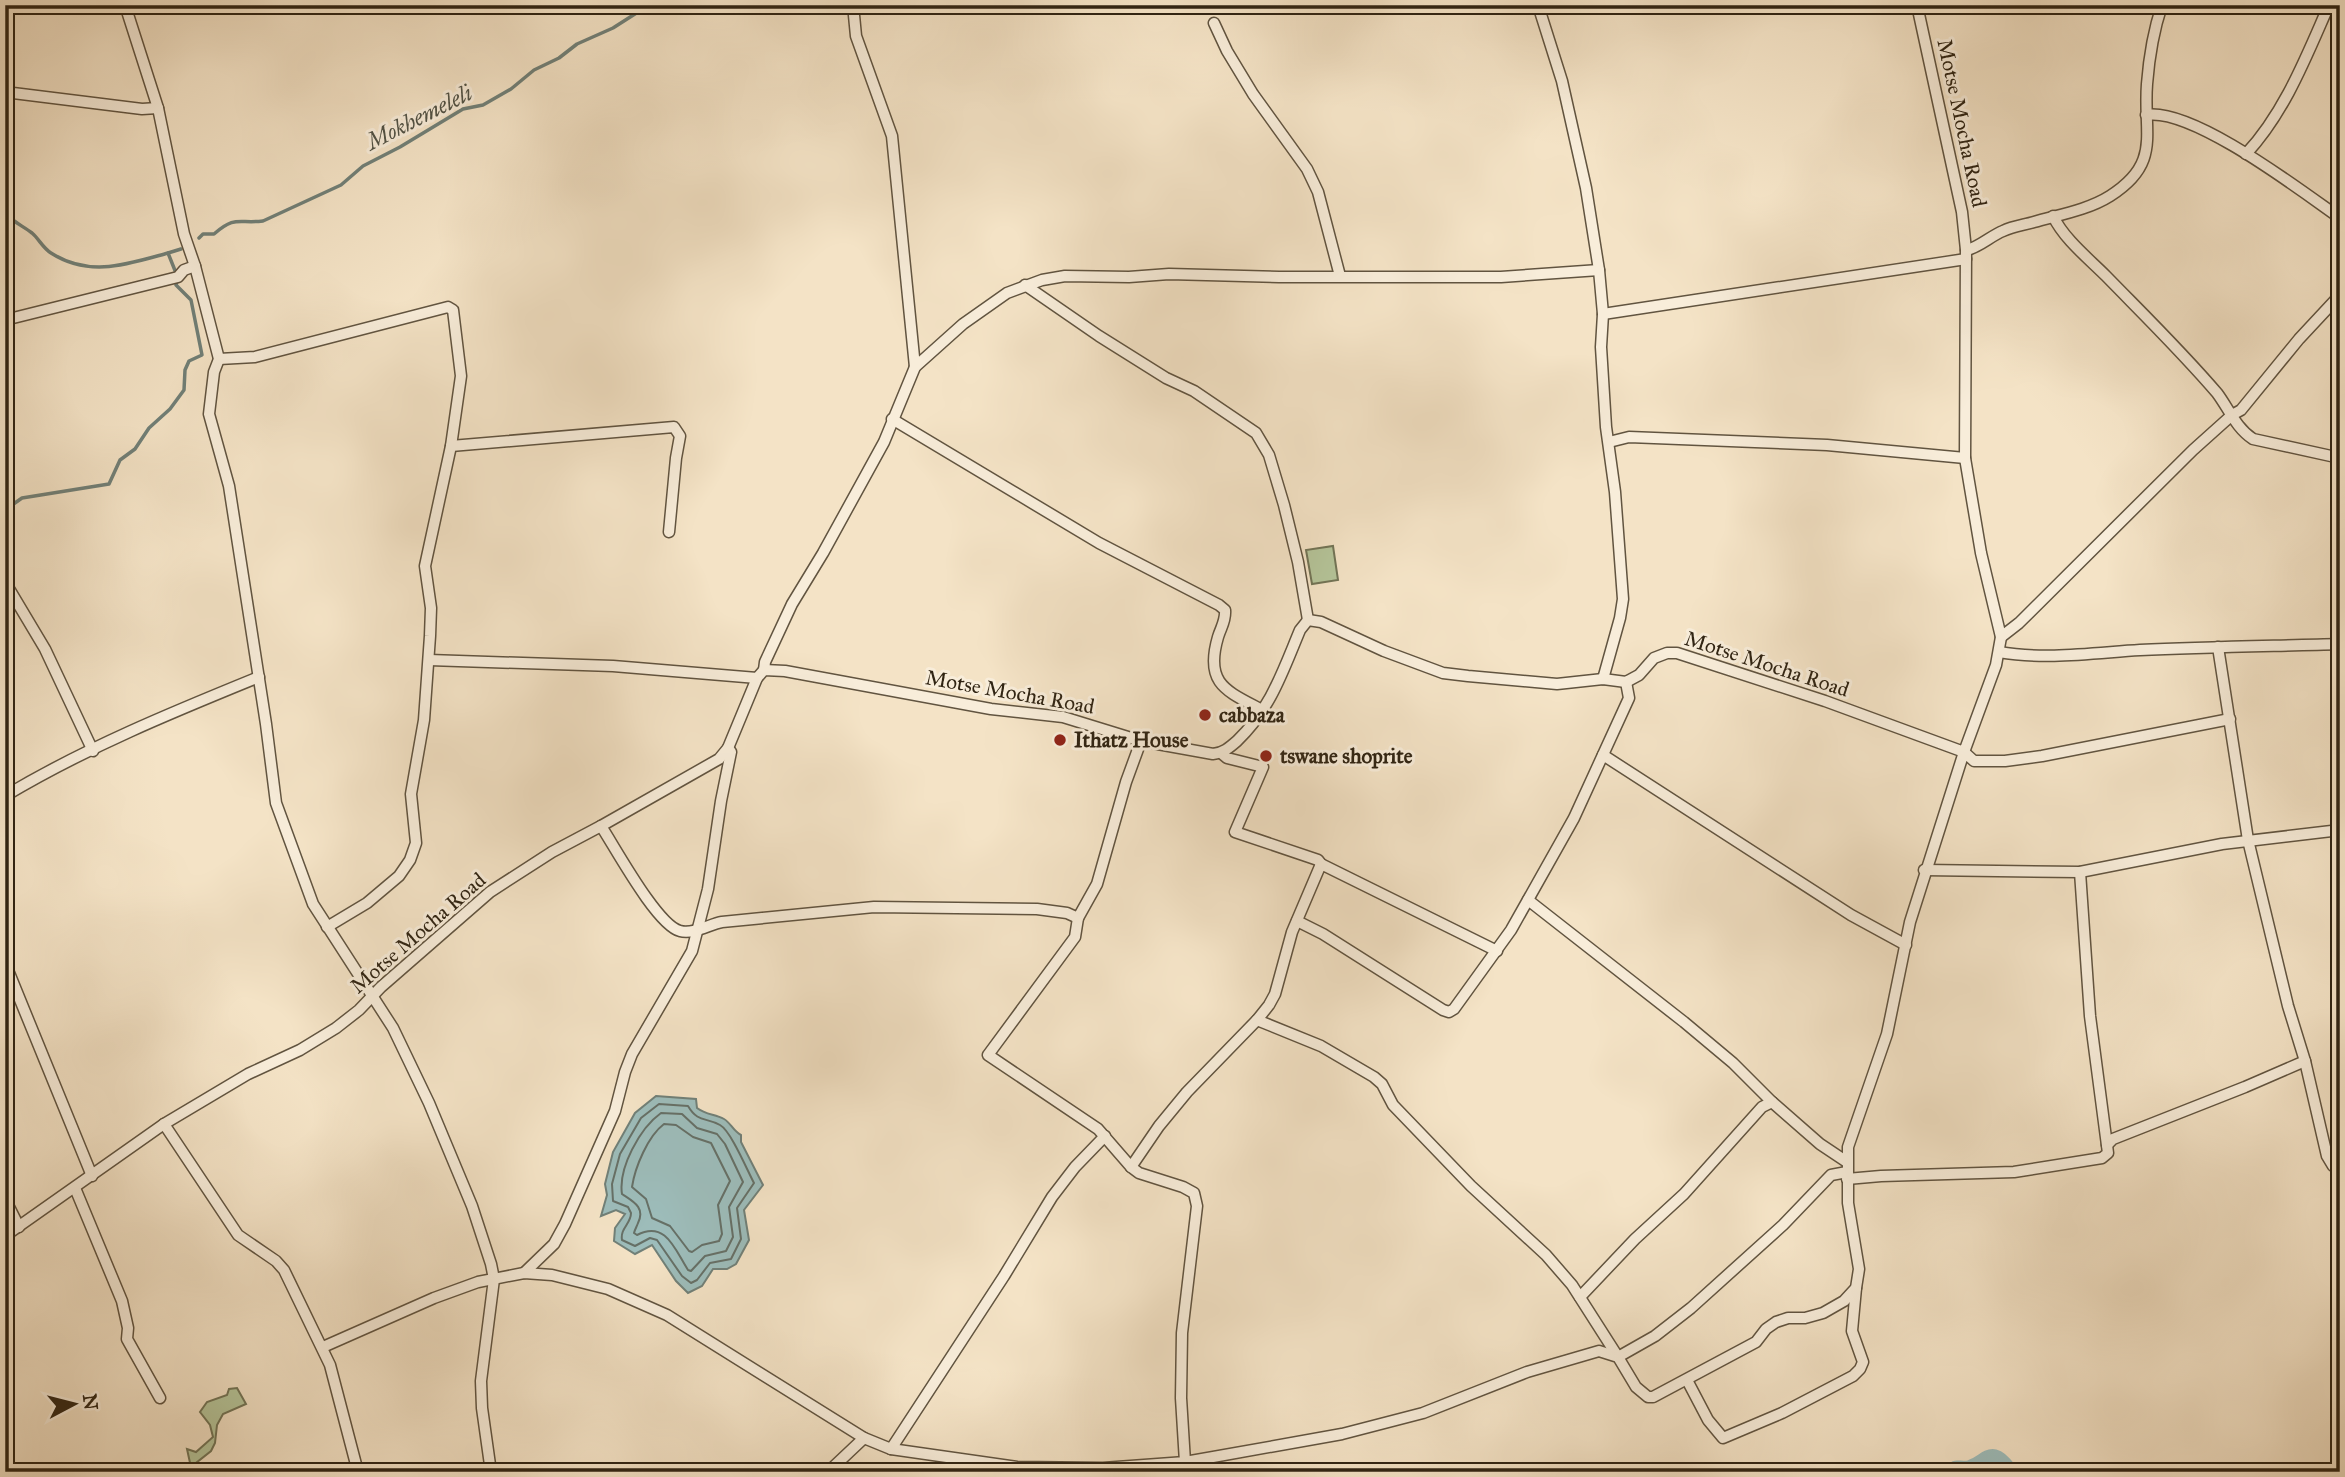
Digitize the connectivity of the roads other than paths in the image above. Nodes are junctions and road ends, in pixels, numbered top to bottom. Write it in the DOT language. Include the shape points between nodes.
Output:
graph roads {
  1 [pos="125,5"];
  2 [pos="853,5"];
  3 [pos="1538,5"];
  4 [pos="1917,5"];
  5 [pos="2162,5"];
  6 [pos="2329,5"];
  7 [pos="1214,23"];
  8 [pos="5,92"];
  9 [pos="159,108"];
  10 [pos="2146,115"];
  11 [pos="2246,154"];
  12 [pos="2053,216"];
  13 [pos="2340,218"];
  14 [pos="1966,255"];
  15 [pos="195,266"];
  16 [pos="1599,270"];
  17 [pos="1340,276"];
  18 [pos="1025,285"];
  19 [pos="2339,297"];
  20 [pos="1603,314"];
  21 [pos="5,320"];
  22 [pos="219,359"];
  23 [pos="915,367"];
  24 [pos="2232,415"];
  25 [pos="892,419"];
  26 [pos="1609,442"];
  27 [pos="451,446"];
  28 [pos="1965,458"];
  29 [pos="2340,458"];
  30 [pos="669,532"];
  31 [pos="5,582"];
  32 [pos="1308,620"];
  33 [pos="2001,637"];
  34 [pos="2340,644"];
  35 [pos="2218,647"];
  36 [pos="1999,652"];
  37 [pos="429,660"];
  38 [pos="760,674"];
  39 [pos="259,677"];
  40 [pos="1603,678"];
  41 [pos="1626,682"];
  42 [pos="1264,711"];
  43 [pos="2230,719"];
  44 [pos="1141,741"];
  45 [pos="728,748"];
  46 [pos="93,751"];
  47 [pos="1964,752"];
  48 [pos="1221,753"];
  49 [pos="1603,755"];
  50 [pos="5,796"];
  51 [pos="601,826"];
  52 [pos="2340,830"];
  53 [pos="2248,840"];
  54 [pos="1321,864"];
  55 [pos="1924,870"];
  56 [pos="2080,872"];
  57 [pos="1528,900"];
  58 [pos="1078,918"];
  59 [pos="1297,921"];
  60 [pos="327,927"];
  61 [pos="699,930"];
  62 [pos="1906,946"];
  63 [pos="1497,951"];
  64 [pos="5,963"];
  65 [pos="371,996"];
  66 [pos="1257,1020"];
  67 [pos="2305,1061"];
  68 [pos="1772,1102"];
  69 [pos="164,1124"];
  70 [pos="1105,1136"];
  71 [pos="2107,1145"];
  72 [pos="1131,1167"];
  73 [pos="2340,1168"];
  74 [pos="1847,1171"];
  75 [pos="92,1176"];
  76 [pos="75,1188"];
  77 [pos="5,1199"];
  78 [pos="19,1227"];
  79 [pos="5,1236"];
  80 [pos="524,1273"];
  81 [pos="494,1279"];
  82 [pos="1856,1288"];
  83 [pos="1580,1297"];
  84 [pos="323,1348"];
  85 [pos="1618,1357"];
  86 [pos="1687,1380"];
  87 [pos="160,1398"];
  88 [pos="864,1438"];
  89 [pos="891,1448"];
  90 [pos="1185,1462"];
  91 [pos="358,1472"];
  92 [pos="491,1472"];
  93 [pos="828,1472"];
  1 -- 9 [label="street"];
  2 -- 23 [label="street" via="856,36 892,136"];
  3 -- 16 [label="street" via="1562,81"];
  4 -- 14 [label="street, Motse Mocha Road" via="1962,212"];
  5 -- 10 [label="street, Motse Mocha Road" via="2147,82"];
  6 -- 11 [label="street" via="2281,106"];
  7 -- 17 [label="street" via="1254,94 1307,169 1318,192"];
  8 -- 9 [label="street"];
  9 -- 15 [label="street" via="184,234"];
  10 -- 11 [label="street" via="2180,119"];
  10 -- 12 [label="street, Motse Mocha Road" via="2146,156 2124,186 2108,198"];
  11 -- 13 [label="street"];
  12 -- 14 [label="street, Motse Mocha Road" via="2005,230"];
  12 -- 24 [label="street" via="2074,244 2178,348"];
  14 -- 20 [label="street"];
  14 -- 28 [label="street, Motse Mocha Road"];
  15 -- 21 [label="street" via="178,277"];
  15 -- 22 [label="street"];
  16 -- 17 [label="street" via="1501,277"];
  16 -- 20 [label="street"];
  17 -- 18 [label="street" via="1065,276"];
  18 -- 23 [label="street" via="986,306"];
  18 -- 32 [label="street" via="1256,433 1269,455 1284,505"];
  19 -- 24 [label="street" via="2255,395"];
  20 -- 26 [label="street" via="1601,347"];
  22 -- 27 [label="street" via="255,357 451,308 461,376"];
  22 -- 39 [label="street" via="209,414 229,486"];
  23 -- 25 [label="street"];
  24 -- 29 [label="street" via="2253,439"];
  24 -- 33 [label="street"];
  25 -- 38 [label="street" via="884,442 792,604"];
  25 -- 42 [label="street" via="1100,543 1219,605 1226,618 1215,655 1217,680"];
  26 -- 28 [label="street" via="1629,437 1827,445"];
  26 -- 40 [label="street" via="1623,599"];
  27 -- 30 [label="street" via="674,427 680,436"];
  27 -- 37 [label="street" via="425,566 431,608"];
  28 -- 33 [label="street, Motse Mocha Road"];
  31 -- 46 [label="street" via="45,649"];
  32 -- 40 [label="street" via="1443,673 1557,684"];
  32 -- 42 [label="street"];
  33 -- 36 [label="street, Motse Mocha Road"];
  34 -- 35 [label="street"];
  35 -- 36 [label="street" via="2058,655"];
  35 -- 43 [label="street"];
  36 -- 47 [label="street, Motse Mocha Road"];
  37 -- 38 [label="street"];
  37 -- 60 [label="street" via="411,794 416,843 411,860 367,903"];
  38 -- 44 [label="street, Motse Mocha Road" via="785,671 991,709 1063,717"];
  38 -- 45 [label="street, Motse Mocha Road"];
  39 -- 46 [label="street"];
  39 -- 60 [label="street" via="276,803 309,894"];
  40 -- 41 [label="street"];
  41 -- 47 [label="street, Motse Mocha Road" via="1654,658 1677,653"];
  41 -- 49 [label="street" via="1629,698"];
  42 -- 48 [label="street"];
  43 -- 47 [label="street" via="2005,761 1974,761"];
  43 -- 53 [label="street"];
  44 -- 48 [label="street, Motse Mocha Road"];
  44 -- 58 [label="street" via="1097,884"];
  45 -- 51 [label="street, Motse Mocha Road" via="719,759"];
  45 -- 61 [label="street" via="730,761"];
  46 -- 50 [label="street"];
  47 -- 55 [label="street"];
  48 -- 54 [label="street, Motse Mocha Road" via="1263,767 1235,832 1318,859"];
  49 -- 57 [label="street"];
  49 -- 62 [label="street"];
  51 -- 61 [label="street" via="663,920 680,932"];
  51 -- 65 [label="street, Motse Mocha Road" via="490,892"];
  52 -- 53 [label="street"];
  53 -- 56 [label="street"];
  53 -- 67 [label="street"];
  54 -- 59 [label="street"];
  54 -- 63 [label="street"];
  55 -- 56 [label="street"];
  55 -- 62 [label="street"];
  56 -- 71 [label="street" via="2090,1016"];
  57 -- 63 [label="street"];
  57 -- 68 [label="street" via="1684,1022"];
  58 -- 61 [label="street" via="1037,909 874,907 722,922"];
  58 -- 70 [label="street" via="1075,937 988,1055"];
  59 -- 63 [label="street" via="1449,1012"];
  59 -- 66 [label="street" via="1275,994"];
  60 -- 65 [label="street"];
  61 -- 80 [label="street" via="632,1054 615,1111 565,1224 554,1244"];
  62 -- 74 [label="street" via="1887,1034 1848,1147"];
  64 -- 75 [label="street"];
  65 -- 69 [label="street, Motse Mocha Road" via="359,1010 300,1050 248,1074"];
  65 -- 81 [label="street" via="393,1028 451,1153"];
  66 -- 72 [label="street" via="1187,1092"];
  66 -- 83 [label="street" via="1321,1046 1374,1077 1393,1105 1546,1255"];
  67 -- 71 [label="street"];
  67 -- 73 [label="street" via="2327,1156"];
  68 -- 74 [label="street"];
  68 -- 83 [label="street" via="1762,1107 1684,1194"];
  69 -- 75 [label="street, Motse Mocha Road"];
  69 -- 84 [label="street" via="238,1235 284,1270"];
  70 -- 72 [label="street"];
  70 -- 89 [label="street" via="1052,1197"];
  71 -- 74 [label="street" via="2108,1153 2102,1158 2014,1172"];
  72 -- 90 [label="street" via="1183,1186 1196,1198 1182,1333"];
  74 -- 82 [label="street"];
  74 -- 85 [label="street" via="1831,1175 1691,1308"];
  75 -- 76 [label="street, Motse Mocha Road"];
  76 -- 78 [label="street, Motse Mocha Road"];
  76 -- 87 [label="street" via="122,1301 127,1339"];
  77 -- 78 [label="street"];
  78 -- 79 [label="street, Motse Mocha Road"];
  80 -- 81 [label="street"];
  80 -- 88 [label="street" via="608,1289 667,1315"];
  81 -- 84 [label="street" via="434,1298"];
  81 -- 92 [label="street" via="481,1381"];
  82 -- 86 [label="street" via="1823,1313 1776,1322 1756,1342"];
  82 -- 86 [label="street" via="1852,1331 1863,1362 1853,1376 1723,1438"];
  83 -- 85 [label="street"];
  84 -- 91 [label="street"];
  85 -- 86 [label="street" via="1648,1398"];
  85 -- 90 [label="street" via="1599,1351 1527,1372 1423,1413 1342,1434"];
  88 -- 89 [label="street"];
  88 -- 93 [label="street"];
  89 -- 90 [label="street" via="1017,1467 1103,1468"];
}
